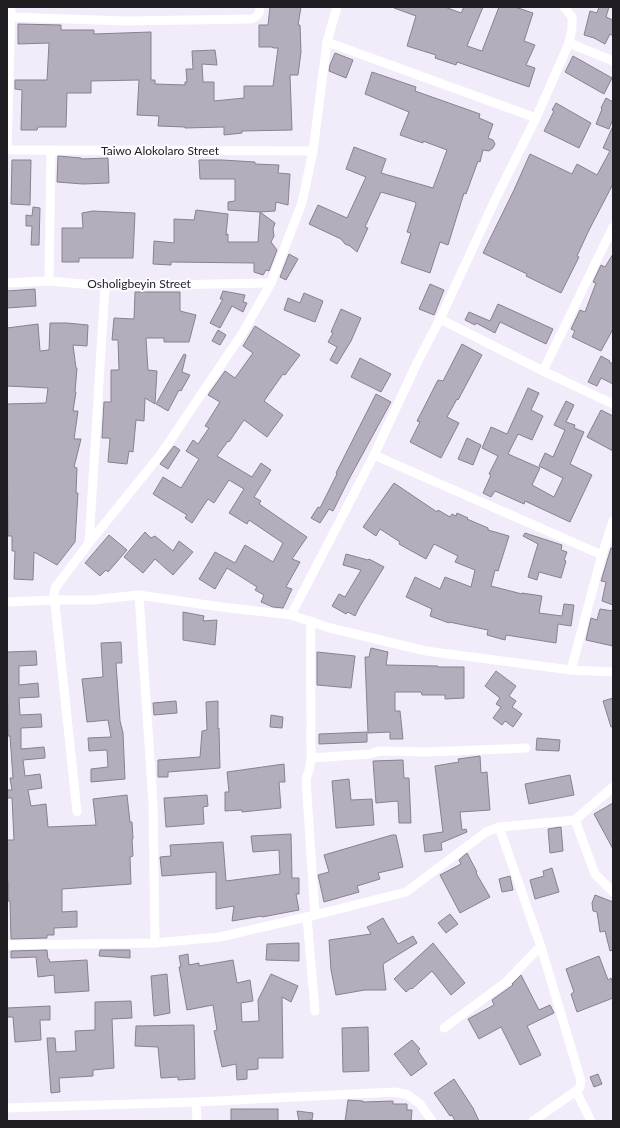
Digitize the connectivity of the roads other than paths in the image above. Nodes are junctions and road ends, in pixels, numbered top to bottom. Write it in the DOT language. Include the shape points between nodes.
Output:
graph roads {
  1 [pos="11,7"];
  2 [pos="260,7"];
  3 [pos="337,7"];
  4 [pos="564,7"];
  5 [pos="10,17"];
  6 [pos="327,42"];
  7 [pos="570,43"];
  8 [pos="613,62"];
  9 [pos="536,118"];
  10 [pos="7,150"];
  11 [pos="51,150"];
  12 [pos="313,151"];
  13 [pos="613,227"];
  14 [pos="49,281"];
  15 [pos="7,283"];
  16 [pos="271,283"];
  17 [pos="105,286"];
  18 [pos="440,319"];
  19 [pos="543,371"];
  20 [pos="613,404"];
  21 [pos="374,455"];
  22 [pos="613,521"];
  23 [pos="89,543"];
  24 [pos="602,555"];
  25 [pos="139,595"];
  26 [pos="55,600"];
  27 [pos="7,602"];
  28 [pos="292,615"];
  29 [pos="311,620"];
  30 [pos="571,670"];
  31 [pos="613,672"];
  32 [pos="526,748"];
  33 [pos="312,758"];
  34 [pos="613,787"];
  35 [pos="77,812"];
  36 [pos="575,820"];
  37 [pos="499,827"];
  38 [pos="613,892"];
  39 [pos="311,916"];
  40 [pos="155,943"];
  41 [pos="7,945"];
  42 [pos="541,948"];
  43 [pos="315,1011"];
  44 [pos="444,1028"];
  45 [pos="576,1090"];
  46 [pos="196,1102"];
  47 [pos="7,1108"];
  48 [pos="197,1121"];
  49 [pos="432,1121"];
  50 [pos="533,1121"];
  51 [pos="591,1121"];
  1 -- 5 [label="street"];
  2 -- 5 [label="street" via="260,12 252,19 125,21"];
  3 -- 6 [label="street"];
  4 -- 7 [label="street" via="572,17"];
  5 -- 10 [label="street"];
  6 -- 9 [label="street"];
  6 -- 12 [label="street"];
  7 -- 8 [label="street"];
  7 -- 9 [label="street"];
  9 -- 18 [label="street"];
  10 -- 11 [label="street, Taiwo Alokolaro Street"];
  11 -- 12 [label="street, Taiwo Alokolaro Street"];
  11 -- 14 [label="street"];
  12 -- 16 [label="street" via="302,203"];
  13 -- 19 [label="street"];
  14 -- 15 [label="street, Osholigbeyin Street"];
  14 -- 17 [label="street, Osholigbeyin Street"];
  16 -- 17 [label="street, Osholigbeyin Street"];
  16 -- 23 [label="street" via="242,334 161,454"];
  17 -- 23 [label="street"];
  18 -- 19 [label="street"];
  18 -- 21 [label="street"];
  19 -- 20 [label="street"];
  21 -- 24 [label="street"];
  21 -- 28 [label="street"];
  22 -- 24 [label="street"];
  23 -- 26 [label="street" via="55,588"];
  24 -- 30 [label="street"];
  25 -- 26 [label="street" via="92,600"];
  25 -- 28 [label="street"];
  25 -- 40 [label="street" via="153,803"];
  26 -- 27 [label="street"];
  26 -- 35 [label="street"];
  28 -- 29 [label="street"];
  29 -- 30 [label="street" via="330,628 426,651"];
  29 -- 33 [label="street"];
  30 -- 31 [label="street"];
  32 -- 33 [label="street" via="379,751 370,754"];
  33 -- 39 [label="street" via="306,779"];
  34 -- 36 [label="street"];
  36 -- 37 [label="street"];
  36 -- 38 [label="street" via="595,874"];
  37 -- 39 [label="street" via="486,832 406,892"];
  37 -- 42 [label="street"];
  39 -- 40 [label="street" via="220,937"];
  39 -- 43 [label="street"];
  40 -- 41 [label="street"];
  42 -- 44 [label="street" via="505,983"];
  42 -- 45 [label="street" via="581,1080 580,1087"];
  45 -- 50 [label="street"];
  45 -- 51 [label="street"];
  46 -- 47 [label="street"];
  46 -- 48 [label="street"];
  46 -- 49 [label="street" via="395,1092 408,1095 420,1104"];
}
